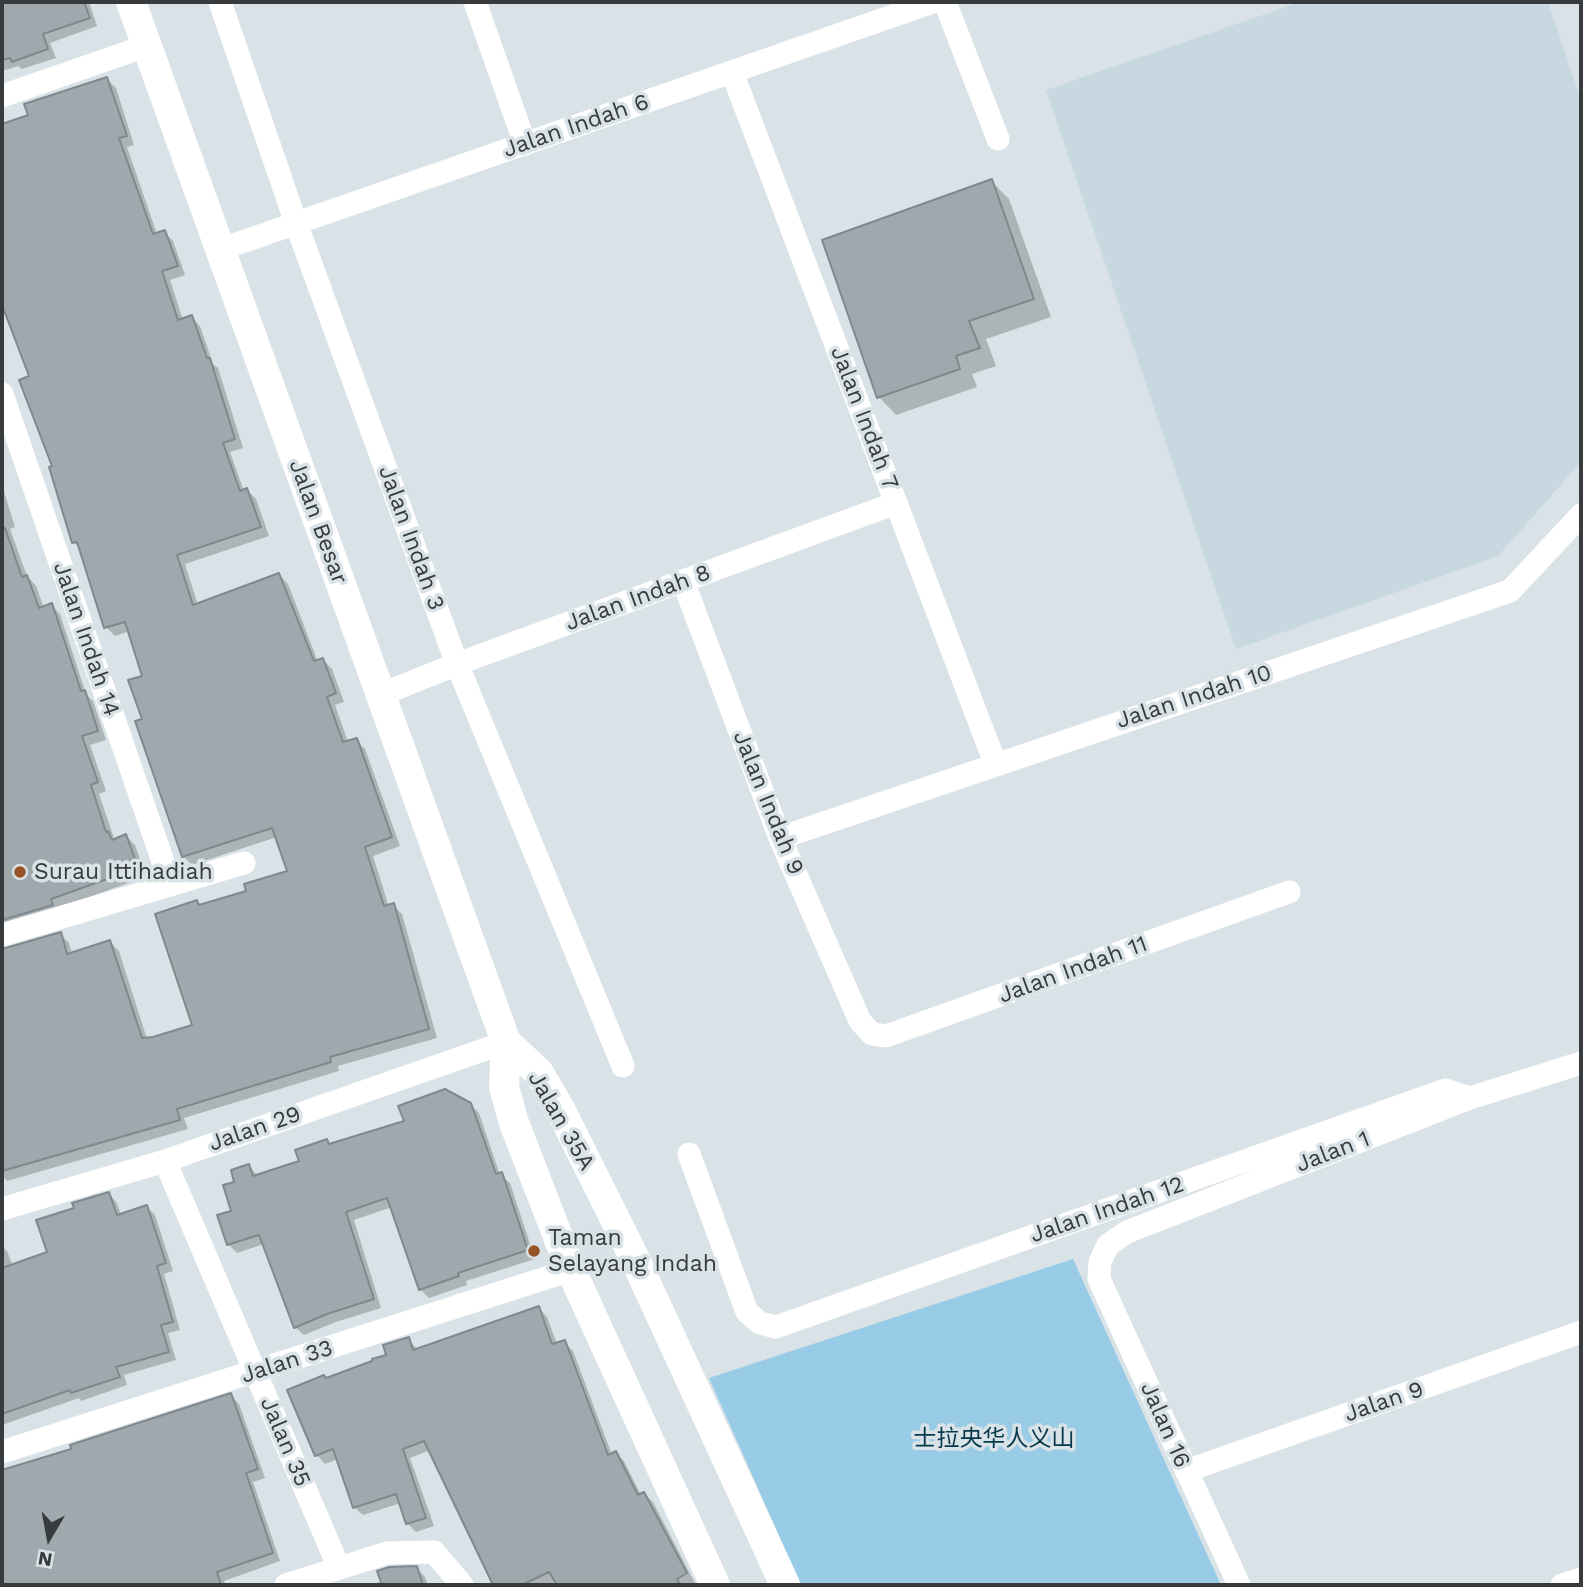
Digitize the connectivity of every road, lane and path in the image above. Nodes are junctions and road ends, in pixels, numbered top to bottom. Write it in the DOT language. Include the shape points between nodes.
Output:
graph roads {
  1 [pos="131,2"];
  2 [pos="220,2"];
  3 [pos="475,2"];
  4 [pos="933,2"];
  5 [pos="945,2"];
  6 [pos="146,46"];
  7 [pos="732,72"];
  8 [pos="2,96"];
  9 [pos="999,139"];
  10 [pos="525,144"];
  11 [pos="296,223"];
  12 [pos="219,250"];
  13 [pos="2,394"];
  14 [pos="896,503"];
  15 [pos="1581,515"];
  16 [pos="683,581"];
  17 [pos="457,664"];
  18 [pos="380,695"];
  19 [pos="995,763"];
  20 [pos="780,838"];
  21 [pos="244,863"];
  22 [pos="171,884"];
  23 [pos="1289,892"];
  24 [pos="2,935"];
  25 [pos="860,1021"];
  26 [pos="506,1042"];
  27 [pos="1581,1063"];
  28 [pos="623,1066"];
  29 [pos="1470,1098"];
  30 [pos="689,1154"];
  31 [pos="164,1161"];
  32 [pos="2,1209"];
  33 [pos="1100,1262"];
  34 [pos="571,1270"];
  35 [pos="1581,1332"];
  36 [pos="255,1372"];
  37 [pos="2,1452"];
  38 [pos="1186,1471"];
  39 [pos="339,1568"];
  40 [pos="1581,1578"];
  41 [pos="286,1585"];
  42 [pos="462,1585"];
  43 [pos="715,1585"];
  44 [pos="785,1585"];
  45 [pos="1238,1585"];
  46 [pos="1562,1585"];
  1 -- 6 [label="street, Jalan Besar"];
  2 -- 11 [label="street, Jalan Indah 3"];
  3 -- 10 [label="street"];
  4 -- 7 [label="street, Jalan Indah 6"];
  5 -- 9 [label="street"];
  6 -- 8 [label="street"];
  6 -- 12 [label="street, Jalan Besar"];
  7 -- 10 [label="street, Jalan Indah 6"];
  7 -- 14 [label="street, Jalan Indah 7"];
  10 -- 11 [label="street, Jalan Indah 6"];
  11 -- 12 [label="street, Jalan Indah 6"];
  11 -- 17 [label="street, Jalan Indah 3"];
  12 -- 18 [label="street, Jalan Besar"];
  13 -- 22 [label="street, Jalan Indah 14"];
  14 -- 16 [label="street, Jalan Indah 8"];
  14 -- 19 [label="street, Jalan Indah 7"];
  15 -- 19 [label="street, Jalan Indah 10" via="1510,591"];
  16 -- 17 [label="street, Jalan Indah 8"];
  16 -- 20 [label="street, Jalan Indah 9"];
  17 -- 18 [label="street, Jalan Indah 8"];
  17 -- 28 [label="street, Jalan Indah 3"];
  18 -- 26 [label="street, Jalan Besar"];
  19 -- 20 [label="street, Jalan Indah 10"];
  20 -- 25 [label="street, Jalan Indah 9"];
  21 -- 22 [label="street"];
  22 -- 24 [label="street"];
  23 -- 25 [label="street, Jalan Indah 11" via="886,1036 872,1034"];
  26 -- 31 [label="street, Jalan 29"];
  26 -- 34 [label="street, Jalan 35A" via="504,1087 514,1123"];
  26 -- 44 [label="street, Jalan 35A" via="539,1073 559,1109 632,1254"];
  27 -- 29 [label="street, Jalan 1"];
  29 -- 30 [label="street, Jalan Indah 12" via="1445,1090 776,1327 761,1324 747,1312"];
  29 -- 33 [label="street, Jalan 1" via="1127,1232 1108,1245"];
  31 -- 32 [label="street, Jalan 29"];
  31 -- 36 [label="street, Jalan 35"];
  33 -- 38 [label="street, Jalan 16" via="1100,1279"];
  34 -- 36 [label="street, Jalan 33"];
  34 -- 43 [label="street, Jalan 35A"];
  35 -- 38 [label="street, Jalan 9"];
  36 -- 37 [label="street, Jalan 33"];
  36 -- 39 [label="street, Jalan 35"];
  38 -- 45 [label="street, Jalan 16"];
  39 -- 41 [label="street"];
  39 -- 42 [label="street" via="387,1553 434,1552"];
  40 -- 46 [label="street"];
}
